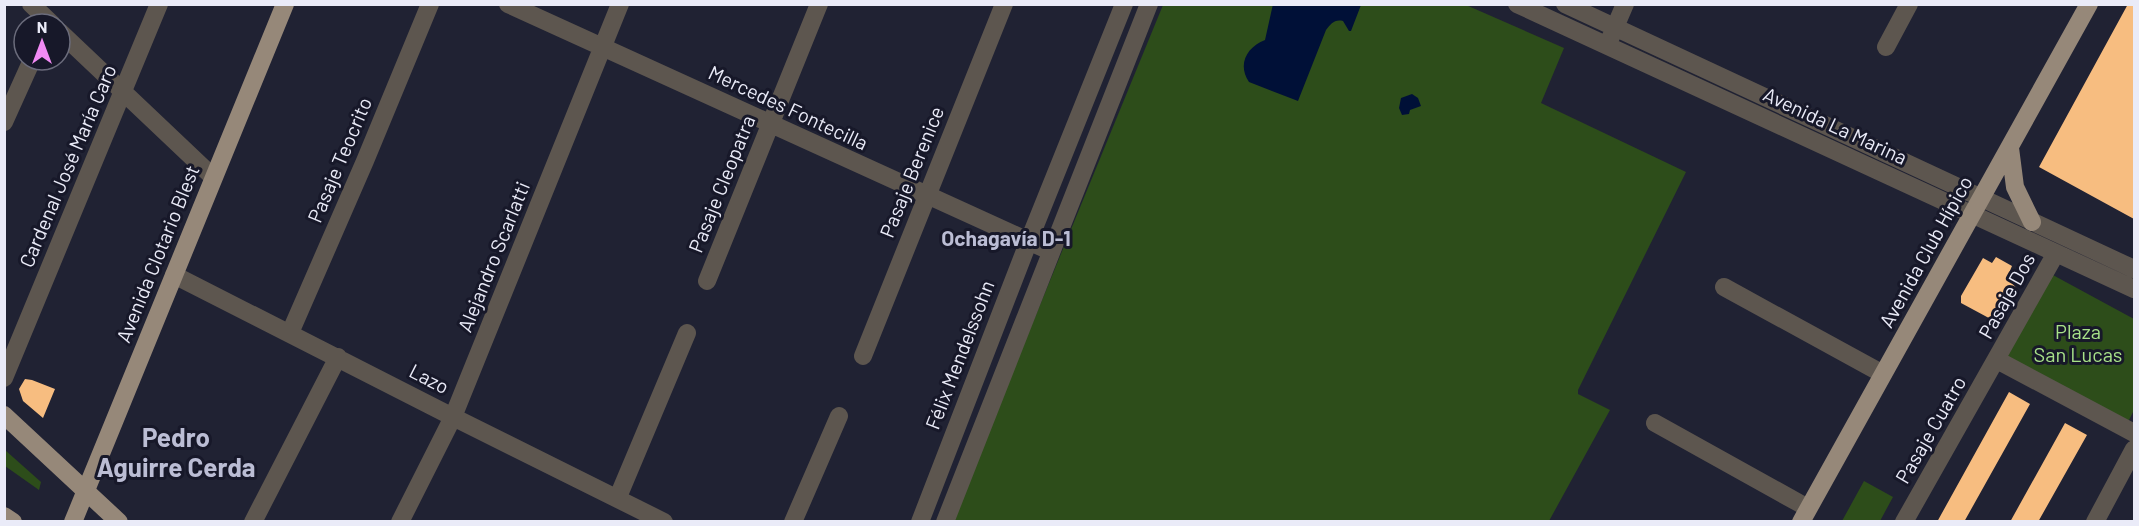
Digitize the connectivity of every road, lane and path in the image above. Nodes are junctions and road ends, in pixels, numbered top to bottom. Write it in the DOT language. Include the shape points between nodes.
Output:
graph roads {
  1 [pos="159,4"];
  2 [pos="285,4"];
  3 [pos="430,4"];
  4 [pos="508,4"];
  5 [pos="620,4"];
  6 [pos="819,4"];
  7 [pos="1124,4"];
  8 [pos="1149,4"];
  9 [pos="1564,4"];
  10 [pos="1625,4"];
  11 [pos="1909,4"];
  12 [pos="1517,5"];
  13 [pos="2087,5"];
  14 [pos="1002,9"];
  15 [pos="1616,28"];
  16 [pos="72,43"];
  17 [pos="1606,46"];
  18 [pos="603,47"];
  19 [pos="1886,47"];
  20 [pos="27,72"];
  21 [pos="1721,77"];
  22 [pos="123,92"];
  23 [pos="1713,95"];
  24 [pos="4,122"];
  25 [pos="771,125"];
  26 [pos="1831,129"];
  27 [pos="1823,146"];
  28 [pos="2010,148"];
  29 [pos="213,177"];
  30 [pos="927,196"];
  31 [pos="1977,206"];
  32 [pos="2032,222"];
  33 [pos="1028,243"];
  34 [pos="1050,251"];
  35 [pos="2056,253"];
  36 [pos="2134,269"];
  37 [pos="174,275"];
  38 [pos="707,281"];
  39 [pos="1724,287"];
  40 [pos="2134,289"];
  41 [pos="290,333"];
  42 [pos="687,333"];
  43 [pos="862,356"];
  44 [pos="338,357"];
  45 [pos="1996,360"];
  46 [pos="1883,374"];
  47 [pos="4,378"];
  48 [pos="4,415"];
  49 [pos="839,416"];
  50 [pos="453,417"];
  51 [pos="1655,423"];
  52 [pos="2134,433"];
  53 [pos="2134,449"];
  54 [pos="86,491"];
  55 [pos="618,497"];
  56 [pos="1804,515"];
  57 [pos="4,516"];
  58 [pos="13,522"];
  59 [pos="73,522"];
  60 [pos="119,522"];
  61 [pos="253,522"];
  62 [pos="400,522"];
  63 [pos="664,522"];
  64 [pos="793,522"];
  65 [pos="920,522"];
  66 [pos="945,522"];
  67 [pos="1904,522"];
  68 [pos="2095,522"];
  1 -- 22 [label="street, Cardenal José María Caro"];
  2 -- 29 [label="main road, Avenida Clotario Blest"];
  3 -- 41 [label="street, Pasaje Teocrito"];
  4 -- 18 [label="street, Mercedes Fontecilla"];
  5 -- 18 [label="street, Alejandro Scarlatti"];
  6 -- 25 [label="street, Pasaje Cleopatra"];
  7 -- 33 [label="street, Félix Mendelssohn"];
  8 -- 34 [label="street"];
  9 -- 15 [label="street, Avenida La Marina"];
  10 -- 15 [label="street"];
  11 -- 19 [label="street"];
  12 -- 17 [label="street, Avenida La Marina"];
  13 -- 28 [label="main road, Avenida Club Hípico"];
  14 -- 30 [label="street, Pasaje Berenice"];
  15 -- 17 [label="street"];
  15 -- 21 [label="street, Avenida La Marina"];
  16 -- 22 [label="street"];
  17 -- 23 [label="street, Avenida La Marina"];
  18 -- 25 [label="street, Mercedes Fontecilla"];
  18 -- 50 [label="street, Alejandro Scarlatti"];
  20 -- 24 [label="street"];
  21 -- 23 [label="street"];
  21 -- 26 [label="street, Avenida La Marina"];
  22 -- 29 [label="street"];
  22 -- 47 [label="street, Cardenal José María Caro"];
  23 -- 27 [label="street, Avenida La Marina"];
  25 -- 30 [label="street, Mercedes Fontecilla"];
  25 -- 38 [label="street, Pasaje Cleopatra"];
  26 -- 27 [label="street"];
  26 -- 31 [label="street, Avenida La Marina"];
  27 -- 31 [label="street, Avenida La Marina"];
  28 -- 31 [label="main road, Avenida Club Hípico"];
  28 -- 32 [label="main road" via="2015,187"];
  29 -- 37 [label="main road, Avenida Clotario Blest"];
  30 -- 33 [label="street, Mercedes Fontecilla"];
  30 -- 43 [label="street, Pasaje Berenice"];
  31 -- 32 [label="street, Avenida La Marina"];
  31 -- 35 [label="street, Avenida La Marina"];
  31 -- 46 [label="main road, Avenida Club Hípico"];
  32 -- 36 [label="street, Avenida La Marina"];
  33 -- 34 [label="street, Mercedes Fontecilla"];
  33 -- 65 [label="street, Félix Mendelssohn"];
  34 -- 66 [label="street"];
  35 -- 40 [label="street, Avenida La Marina"];
  35 -- 45 [label="street, Pasaje Dos"];
  37 -- 41 [label="street, Lazo"];
  37 -- 54 [label="main road, Avenida Clotario Blest"];
  39 -- 46 [label="street"];
  41 -- 44 [label="street, Lazo"];
  42 -- 55 [label="street"];
  44 -- 50 [label="street, Lazo"];
  44 -- 61 [label="street"];
  45 -- 52 [label="street"];
  45 -- 67 [label="street, Pasaje Cuatro"];
  46 -- 56 [label="main road, Avenida Club Hípico"];
  48 -- 54 [label="main road"];
  49 -- 64 [label="street"];
  50 -- 55 [label="street, Lazo"];
  50 -- 62 [label="street, Alejandro Scarlatti"];
  51 -- 56 [label="street"];
  53 -- 68 [label="street"];
  54 -- 59 [label="main road, Avenida Clotario Blest"];
  54 -- 60 [label="main road"];
  55 -- 63 [label="street, Lazo"];
  57 -- 58 [label="main road"];
}
